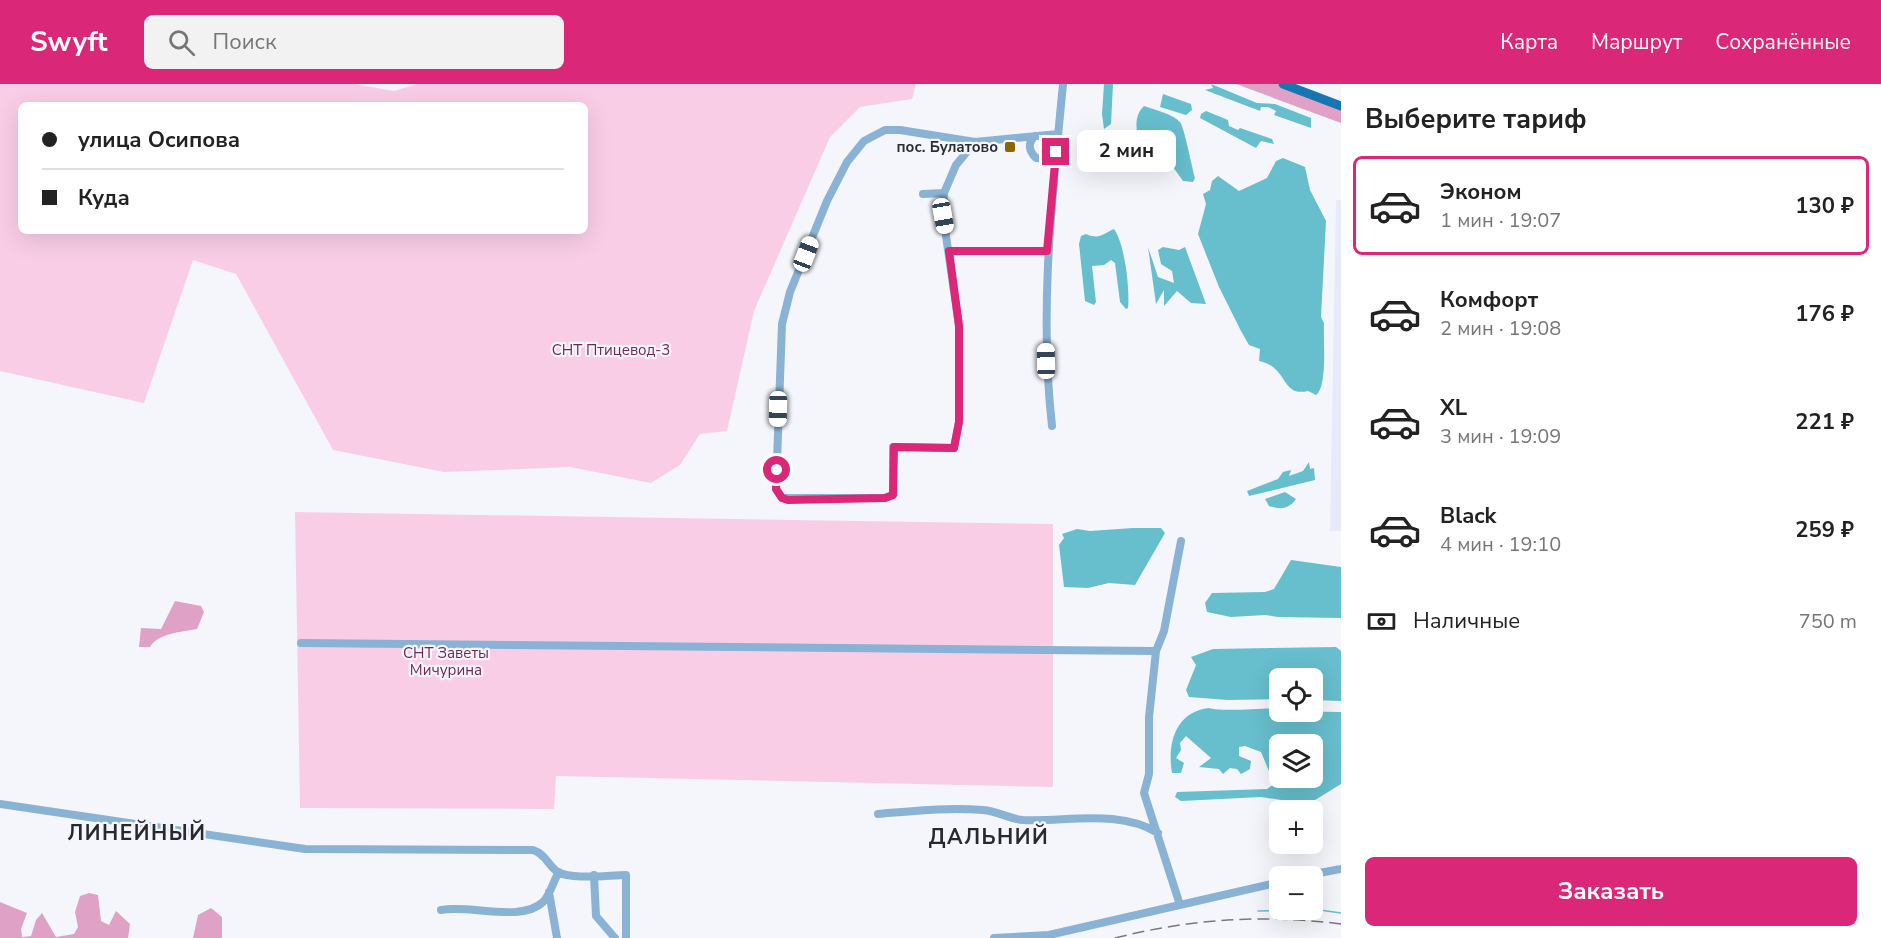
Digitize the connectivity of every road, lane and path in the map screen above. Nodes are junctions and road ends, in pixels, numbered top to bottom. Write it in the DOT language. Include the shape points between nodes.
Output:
graph roads {
  1 [pos="1063,84"];
  2 [pos="1283,84"];
  3 [pos="1341,106"];
  4 [pos="1058,134"];
  5 [pos="1035,136"];
  6 [pos="975,142"];
  7 [pos="1056,152"];
  8 [pos="944,193"];
  9 [pos="923,194"];
  10 [pos="949,251"];
  11 [pos="1047,251"];
  12 [pos="1052,426"];
  13 [pos="1181,542"];
  14 [pos="301,643"];
  15 [pos="1156,651"];
  16 [pos="0,804"];
  17 [pos="878,814"];
  18 [pos="1158,833"];
  19 [pos="1341,868"];
  20 [pos="559,872"];
  21 [pos="1323,872"];
  22 [pos="594,875"];
  23 [pos="1269,885"];
  24 [pos="549,892"];
  25 [pos="1180,905"];
  26 [pos="441,910"];
  27 [pos="1005,937"];
  28 [pos="557,938"];
  29 [pos="615,938"];
  30 [pos="626,938"];
  31 [pos="994,938"];
  1 -- 4 [label="street"];
  2 -- 3 [label="main road"];
  4 -- 5 [label="street"];
  4 -- 7 [label="street"];
  5 -- 6 [label="street"];
  5 -- 7 [label="street" via="1029,146 1036,158 1050,159"];
  6 -- 8 [label="street" via="956,165"];
  6 -- 10 [label="street" via="885,130 864,141 838,178 790,292 782,324 776,489 782,498 885,498 893,495 894,447 954,448 959,422 959,326"];
  7 -- 11 [label="street"];
  8 -- 9 [label="street"];
  8 -- 10 [label="street"];
  10 -- 11 [label="street"];
  11 -- 12 [label="street" via="1047,382"];
  13 -- 15 [label="street" via="1164,631"];
  14 -- 15 [label="street"];
  15 -- 18 [label="street" via="1149,717 1149,774 1143,793"];
  16 -- 20 [label="street" via="236,841 336,851 526,849 540,852"];
  17 -- 18 [label="street" via="960,808 987,810 1021,820 1126,820"];
  18 -- 25 [label="street"];
  19 -- 21 [label="street"];
  20 -- 22 [label="street"];
  20 -- 24 [label="street"];
  22 -- 29 [label="street" via="596,916"];
  22 -- 30 [label="street" via="626,875"];
  23 -- 25 [label="street"];
  24 -- 26 [label="street" via="533,909 520,912"];
  24 -- 28 [label="street"];
  25 -- 27 [label="street" via="1049,935"];
  27 -- 31 [label="street"];
}
